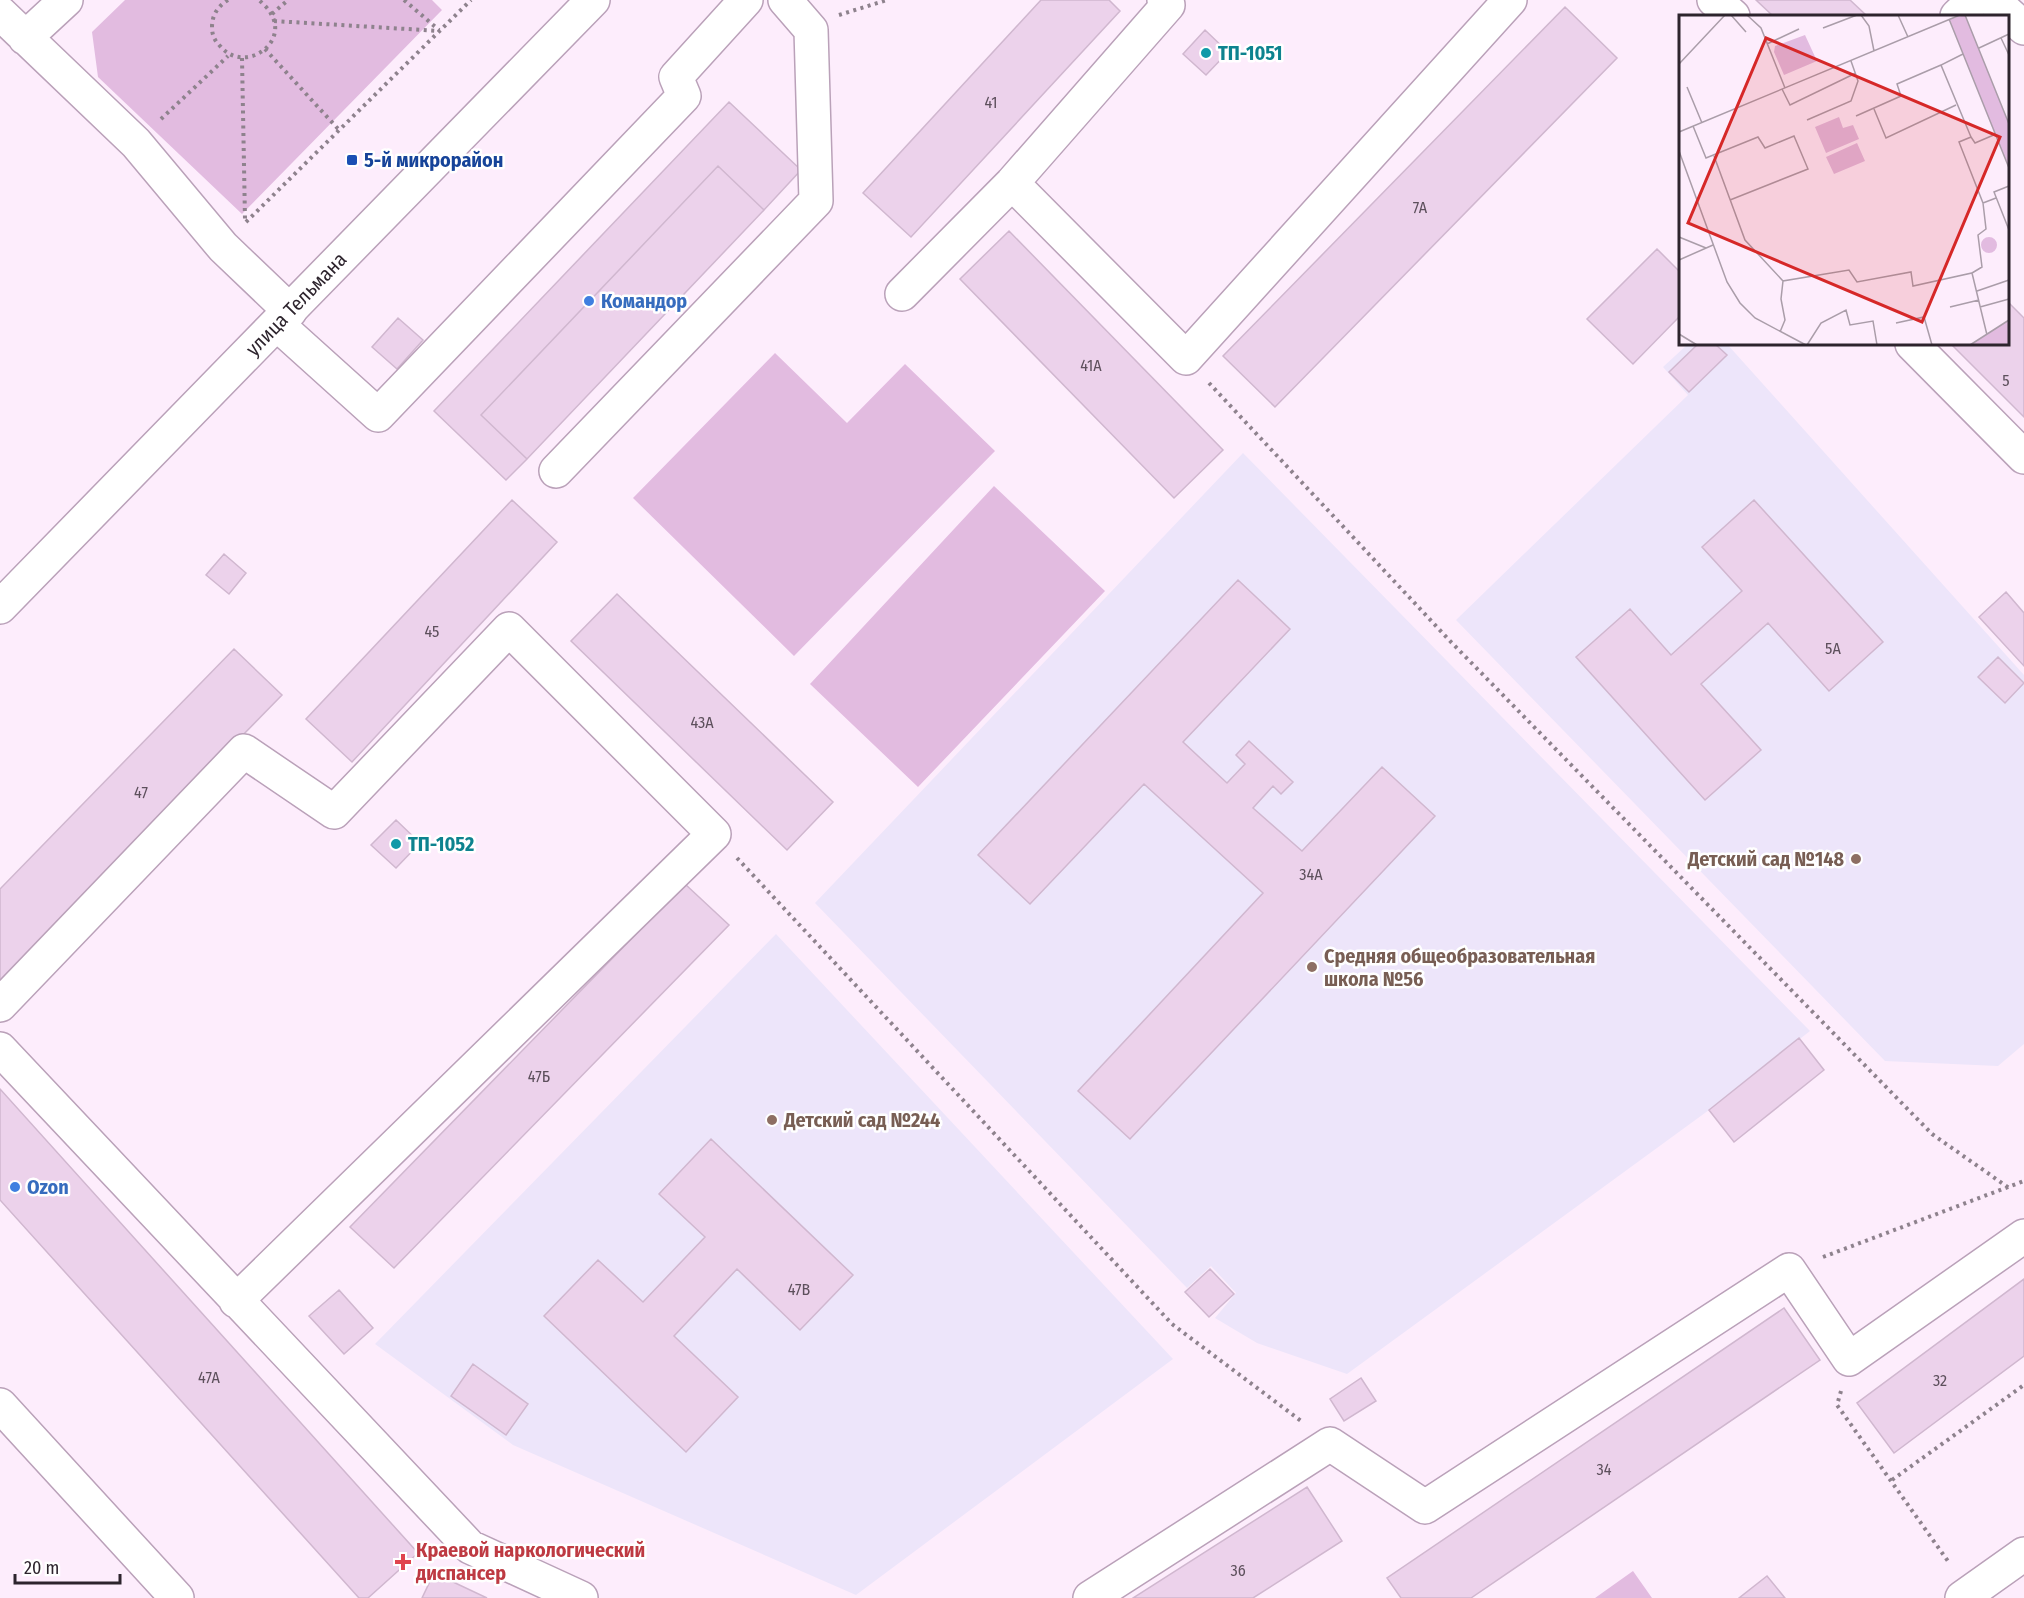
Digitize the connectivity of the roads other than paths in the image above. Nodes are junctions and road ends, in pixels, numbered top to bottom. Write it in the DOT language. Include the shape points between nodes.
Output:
graph roads {
  1 [pos="66,0"];
  2 [pos="593,0"];
  3 [pos="746,0"];
  4 [pos="785,0"];
  5 [pos="1164,0"];
  6 [pos="1510,0"];
  7 [pos="1714,0"];
  8 [pos="1974,0"];
  9 [pos="1993,0"];
  10 [pos="0,13"];
  11 [pos="1732,15"];
  12 [pos="1959,15"];
  13 [pos="2024,28"];
  14 [pos="25,38"];
  15 [pos="1012,183"];
  16 [pos="902,294"];
  17 [pos="284,318"];
  18 [pos="1913,345"];
  19 [pos="2024,457"];
  20 [pos="556,471"];
  21 [pos="0,607"];
  22 [pos="0,1005"];
  23 [pos="0,1048"];
  24 [pos="2024,1236"];
  25 [pos="236,1301"];
  26 [pos="0,1405"];
  27 [pos="2024,1554"];
  28 [pos="1966,1595"];
  29 [pos="177,1598"];
  30 [pos="581,1598"];
  31 [pos="1090,1598"];
  1 -- 14 [label="main road"];
  2 -- 17 [label="main road, улица Тельмана"];
  3 -- 17 [label="main road" via="676,77 684,96 378,415"];
  4 -- 20 [label="main road" via="811,30 816,201"];
  5 -- 15 [label="main road" via="1168,5"];
  6 -- 15 [label="main road" via="1186,358"];
  7 -- 11 [label="main road"];
  8 -- 12 [label="main road"];
  9 -- 13 [label="main road"];
  10 -- 14 [label="main road"];
  14 -- 17 [label="main road" via="136,143"];
  15 -- 16 [label="main road"];
  17 -- 21 [label="main road, улица Тельмана"];
  18 -- 19 [label="main road"];
  22 -- 25 [label="main road" via="244,751 334,812 509,628 714,834"];
  23 -- 25 [label="main road"];
  24 -- 31 [label="main road" via="1849,1359 1789,1270 1425,1507 1330,1444"];
  25 -- 30 [label="main road" via="470,1547"];
  26 -- 29 [label="main road"];
  27 -- 28 [label="main road"];
}
